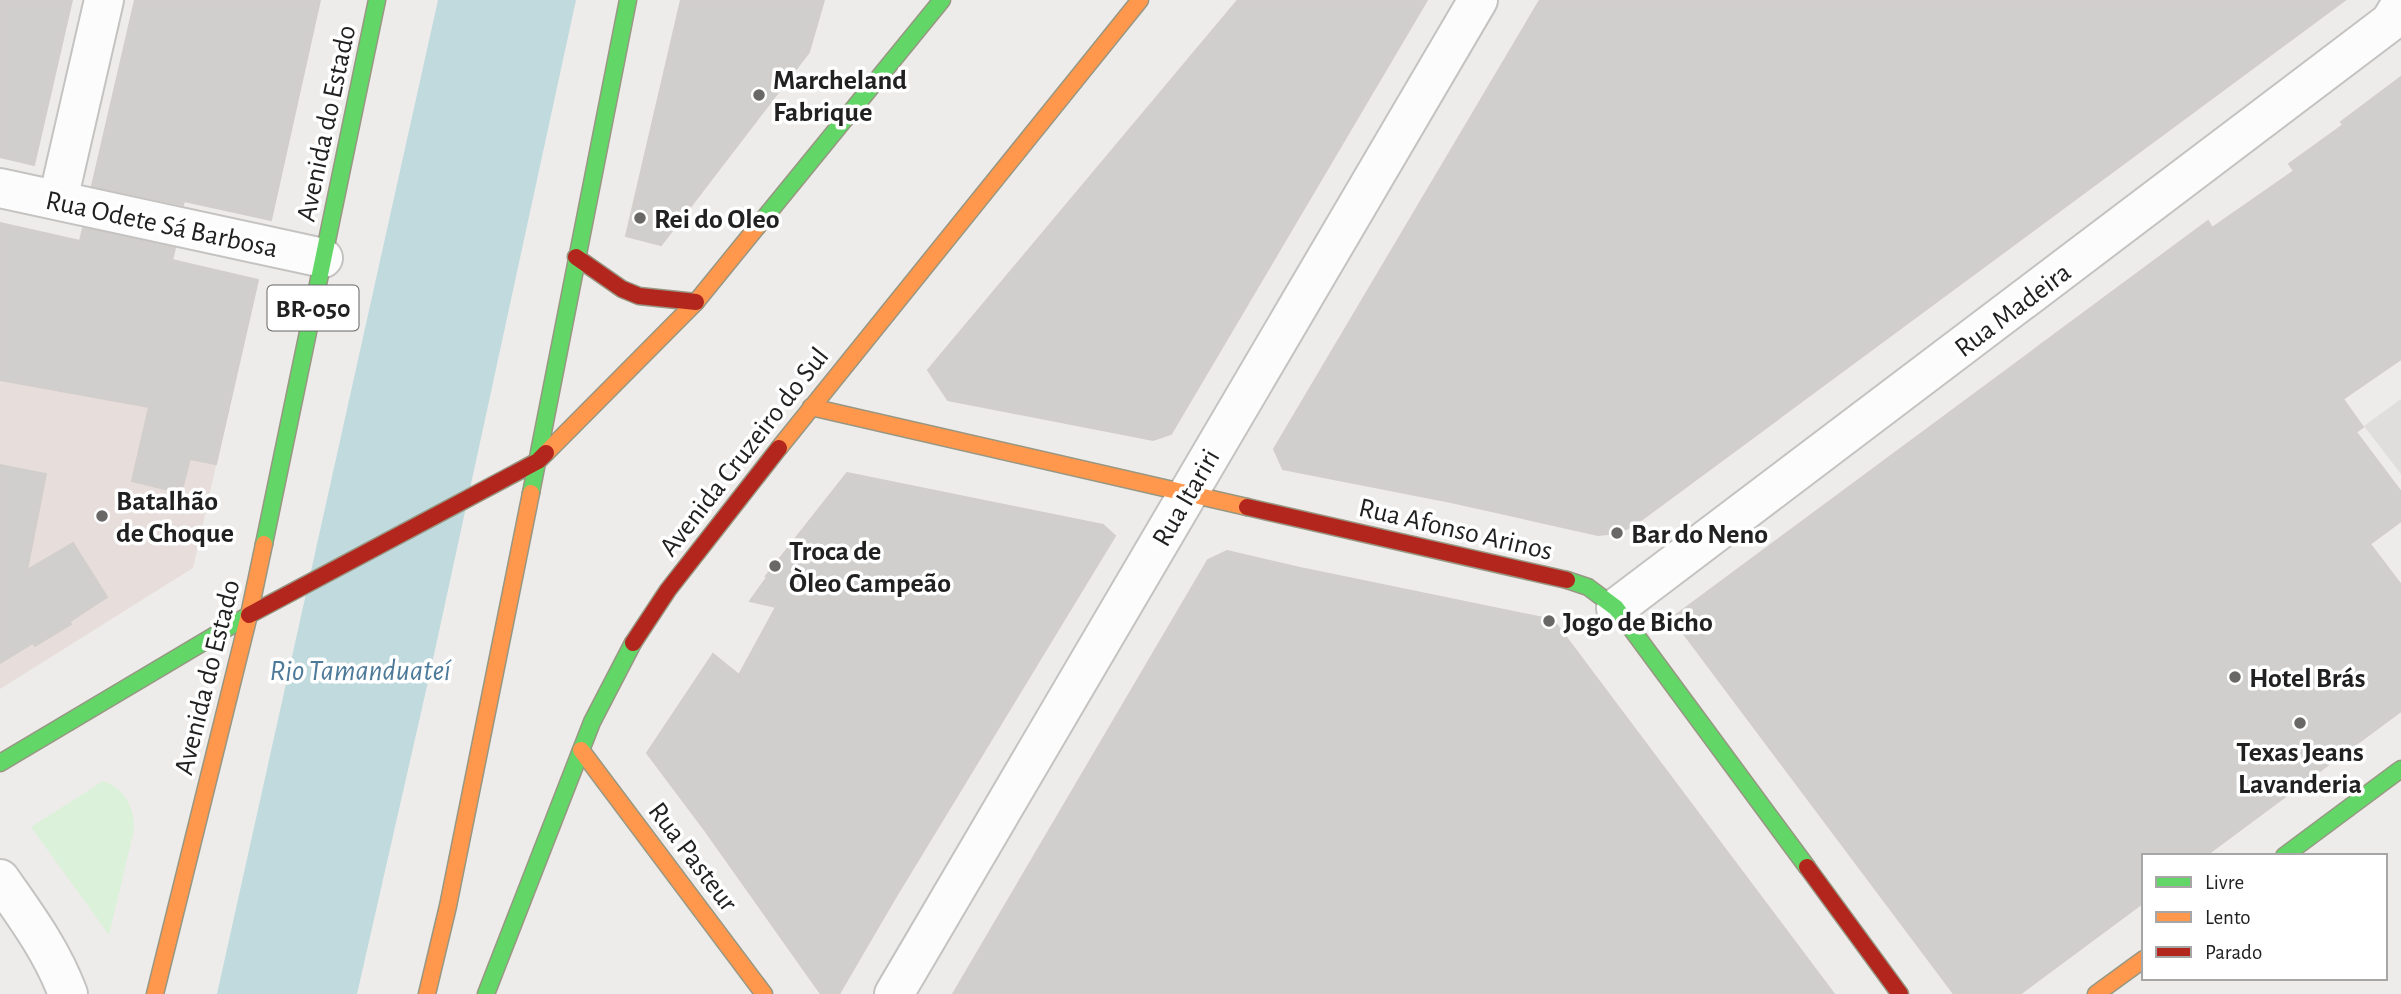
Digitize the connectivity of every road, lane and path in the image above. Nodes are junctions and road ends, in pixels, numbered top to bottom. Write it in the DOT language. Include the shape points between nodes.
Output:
graph roads {
  1 [pos="104,0"];
  2 [pos="377,0"];
  3 [pos="628,0"];
  4 [pos="942,0"];
  5 [pos="1140,0"];
  6 [pos="1478,0"];
  7 [pos="2401,4"];
  8 [pos="0,188"];
  9 [pos="58,200"];
  10 [pos="576,257"];
  11 [pos="323,258"];
  12 [pos="696,302"];
  13 [pos="811,407"];
  14 [pos="537,461"];
  15 [pos="1187,493"];
  16 [pos="1616,608"];
  17 [pos="248,615"];
  18 [pos="581,750"];
  19 [pos="0,763"];
  20 [pos="2401,769"];
  21 [pos="2287,854"];
  22 [pos="0,879"];
  23 [pos="2142,960"];
  24 [pos="68,994"];
  25 [pos="155,994"];
  26 [pos="427,994"];
  27 [pos="486,994"];
  28 [pos="764,994"];
  29 [pos="894,994"];
  30 [pos="1899,994"];
  31 [pos="2096,994"];
  1 -- 9 [label="street"];
  2 -- 11 [label="main road, Avenida do Estado / BR-050"];
  3 -- 10 [label="main road"];
  4 -- 12 [label="main road"];
  5 -- 13 [label="main road, Avenida Cruzeiro do Sul"];
  6 -- 15 [label="street, Rua Itariri"];
  7 -- 16 [label="street, Rua Madeira" via="2390,22"];
  8 -- 9 [label="street, Rua Odete Sá Barbosa"];
  9 -- 11 [label="street, Rua Odete Sá Barbosa"];
  10 -- 12 [label="main road" via="639,296"];
  10 -- 14 [label="main road"];
  11 -- 17 [label="main road, Avenida do Estado / BR-050"];
  12 -- 14 [label="main road"];
  13 -- 15 [label="main road, Rua Afonso Arinos"];
  13 -- 18 [label="main road, Avenida Cruzeiro do Sul" via="640,630"];
  14 -- 17 [label="main road"];
  14 -- 26 [label="main road"];
  15 -- 16 [label="main road, Rua Afonso Arinos" via="1574,582"];
  15 -- 29 [label="street, Rua Itariri"];
  16 -- 30 [label="main road, Rua Afonso Arinos"];
  17 -- 19 [label="main road"];
  17 -- 25 [label="main road, Avenida do Estado / BR-050"];
  18 -- 27 [label="main road, Avenida Cruzeiro do Sul"];
  18 -- 28 [label="main road, Rua Pasteur"];
  20 -- 21 [label="main road"];
  22 -- 24 [label="street" via="44,941"];
  23 -- 31 [label="main road"];
}
